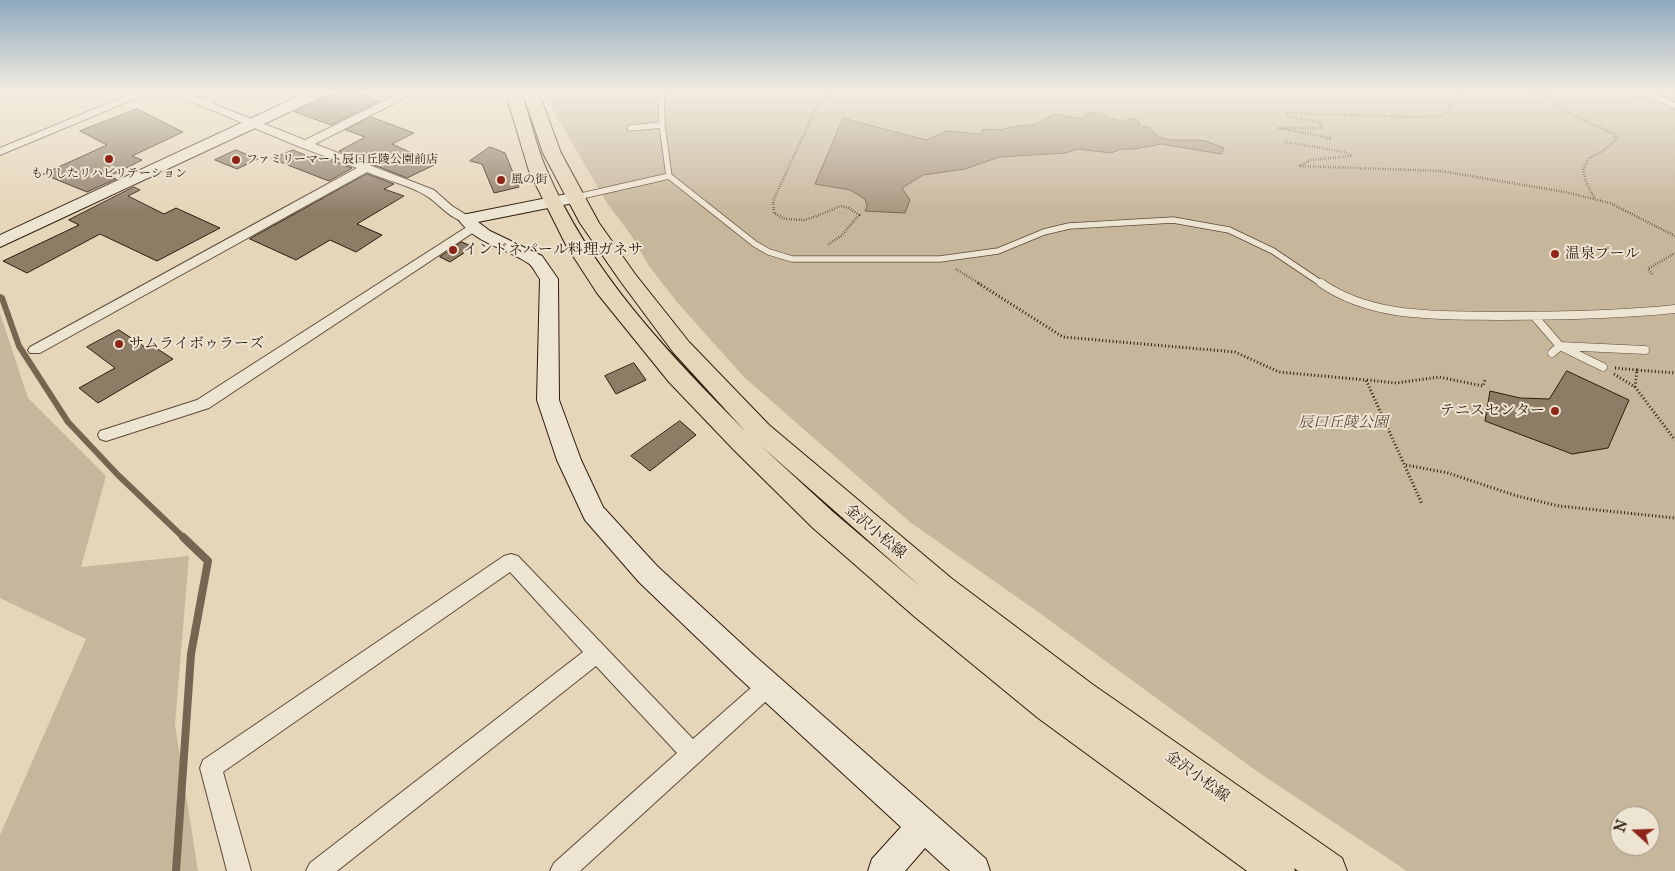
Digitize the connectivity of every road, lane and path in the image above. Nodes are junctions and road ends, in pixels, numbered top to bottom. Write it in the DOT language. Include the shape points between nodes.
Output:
graph roads {
  1 [pos="50,132"];
  2 [pos="236,132"];
  3 [pos="271,132"];
  4 [pos="331,132"];
  5 [pos="526,132"];
  6 [pos="544,132"];
  7 [pos="663,132"];
  8 [pos="805,132"];
  9 [pos="1296,132"];
  10 [pos="1609,132"];
  11 [pos="1327,140"];
  12 [pos="1285,142"];
  13 [pos="304,145"];
  14 [pos="0,152"];
  15 [pos="365,169"];
  16 [pos="669,176"];
  17 [pos="565,200"];
  18 [pos="1596,200"];
  19 [pos="470,223"];
  20 [pos="1675,236"];
  21 [pos="0,242"];
  22 [pos="1675,253"];
  23 [pos="792,259"];
  24 [pos="940,259"];
  25 [pos="1652,274"];
  26 [pos="1675,309"];
  27 [pos="1534,316"];
  28 [pos="1560,346"];
  29 [pos="35,350"];
  30 [pos="1645,350"];
  31 [pos="1552,353"];
  32 [pos="1603,367"];
  33 [pos="1637,370"];
  34 [pos="1675,373"];
  35 [pos="1366,380"];
  36 [pos="1485,380"];
  37 [pos="1635,386"];
  38 [pos="106,435"];
  39 [pos="1675,440"];
  40 [pos="1406,465"];
  41 [pos="1422,504"];
  42 [pos="1675,518"];
  43 [pos="597,653"];
  44 [pos="768,686"];
  45 [pos="692,754"];
  46 [pos="923,826"];
  47 [pos="239,871"];
  48 [pos="318,871"];
  49 [pos="562,871"];
  50 [pos="884,871"];
  51 [pos="974,871"];
  52 [pos="1277,871"];
  53 [pos="1329,871"];
  1 -- 14 [label="street"];
  2 -- 21 [label="street"];
  3 -- 13 [label="street"];
  4 -- 13 [label="street"];
  5 -- 17 [label="main road, 金沢小松線" via="538,171"];
  6 -- 17 [label="main road, 金沢小松線"];
  7 -- 16 [label="lane"];
  8 -- 23 [label="path" via="777,190 773,201 774,213 782,219 805,220 838,206 852,208 859,215 836,242"];
  9 -- 11 [label="path" via="1330,138"];
  10 -- 18 [label="path" via="1617,139 1589,158 1583,170"];
  12 -- 18 [label="path" via="1352,156 1311,160 1299,166 1441,171"];
  13 -- 15 [label="street"];
  15 -- 19 [label="street" via="430,193"];
  15 -- 29 [label="street"];
  16 -- 17 [label="lane"];
  16 -- 23 [label="lane" via="755,244"];
  17 -- 19 [label="street"];
  17 -- 52 [label="main road, 金沢小松線" via="604,288 677,376 823,520 925,608 1049,707"];
  17 -- 53 [label="main road, 金沢小松線" via="590,223 681,347 760,431 941,587 1081,694"];
  18 -- 20 [label="path" via="1610,203"];
  19 -- 38 [label="street" via="203,404"];
  19 -- 44 [label="street" via="484,235 536,260 549,278 548,400 569,460 594,513 648,574"];
  22 -- 25 [label="path" via="1648,269"];
  23 -- 24 [label="lane"];
  24 -- 27 [label="lane" via="998,251 1044,232 1069,226 1173,220 1229,230 1252,239 1329,290 1358,304 1429,315"];
  24 -- 35 [label="path" via="1062,337 1235,352 1279,372"];
  26 -- 27 [label="lane" via="1612,315"];
  27 -- 28 [label="lane"];
  28 -- 30 [label="lane"];
  28 -- 31 [label="lane"];
  28 -- 32 [label="lane"];
  32 -- 33 [label="path"];
  32 -- 37 [label="path"];
  33 -- 34 [label="path"];
  33 -- 37 [label="path"];
  35 -- 36 [label="path" via="1396,382 1439,377 1483,386"];
  35 -- 40 [label="path"];
  37 -- 39 [label="path"];
  40 -- 41 [label="path"];
  40 -- 42 [label="path" via="1448,473 1559,506"];
  43 -- 45 [label="street"];
  43 -- 47 [label="street" via="511,561 211,768"];
  43 -- 48 [label="street"];
  44 -- 45 [label="street"];
  44 -- 46 [label="street"];
  45 -- 49 [label="street"];
  46 -- 50 [label="street"];
  46 -- 51 [label="street"];
}
